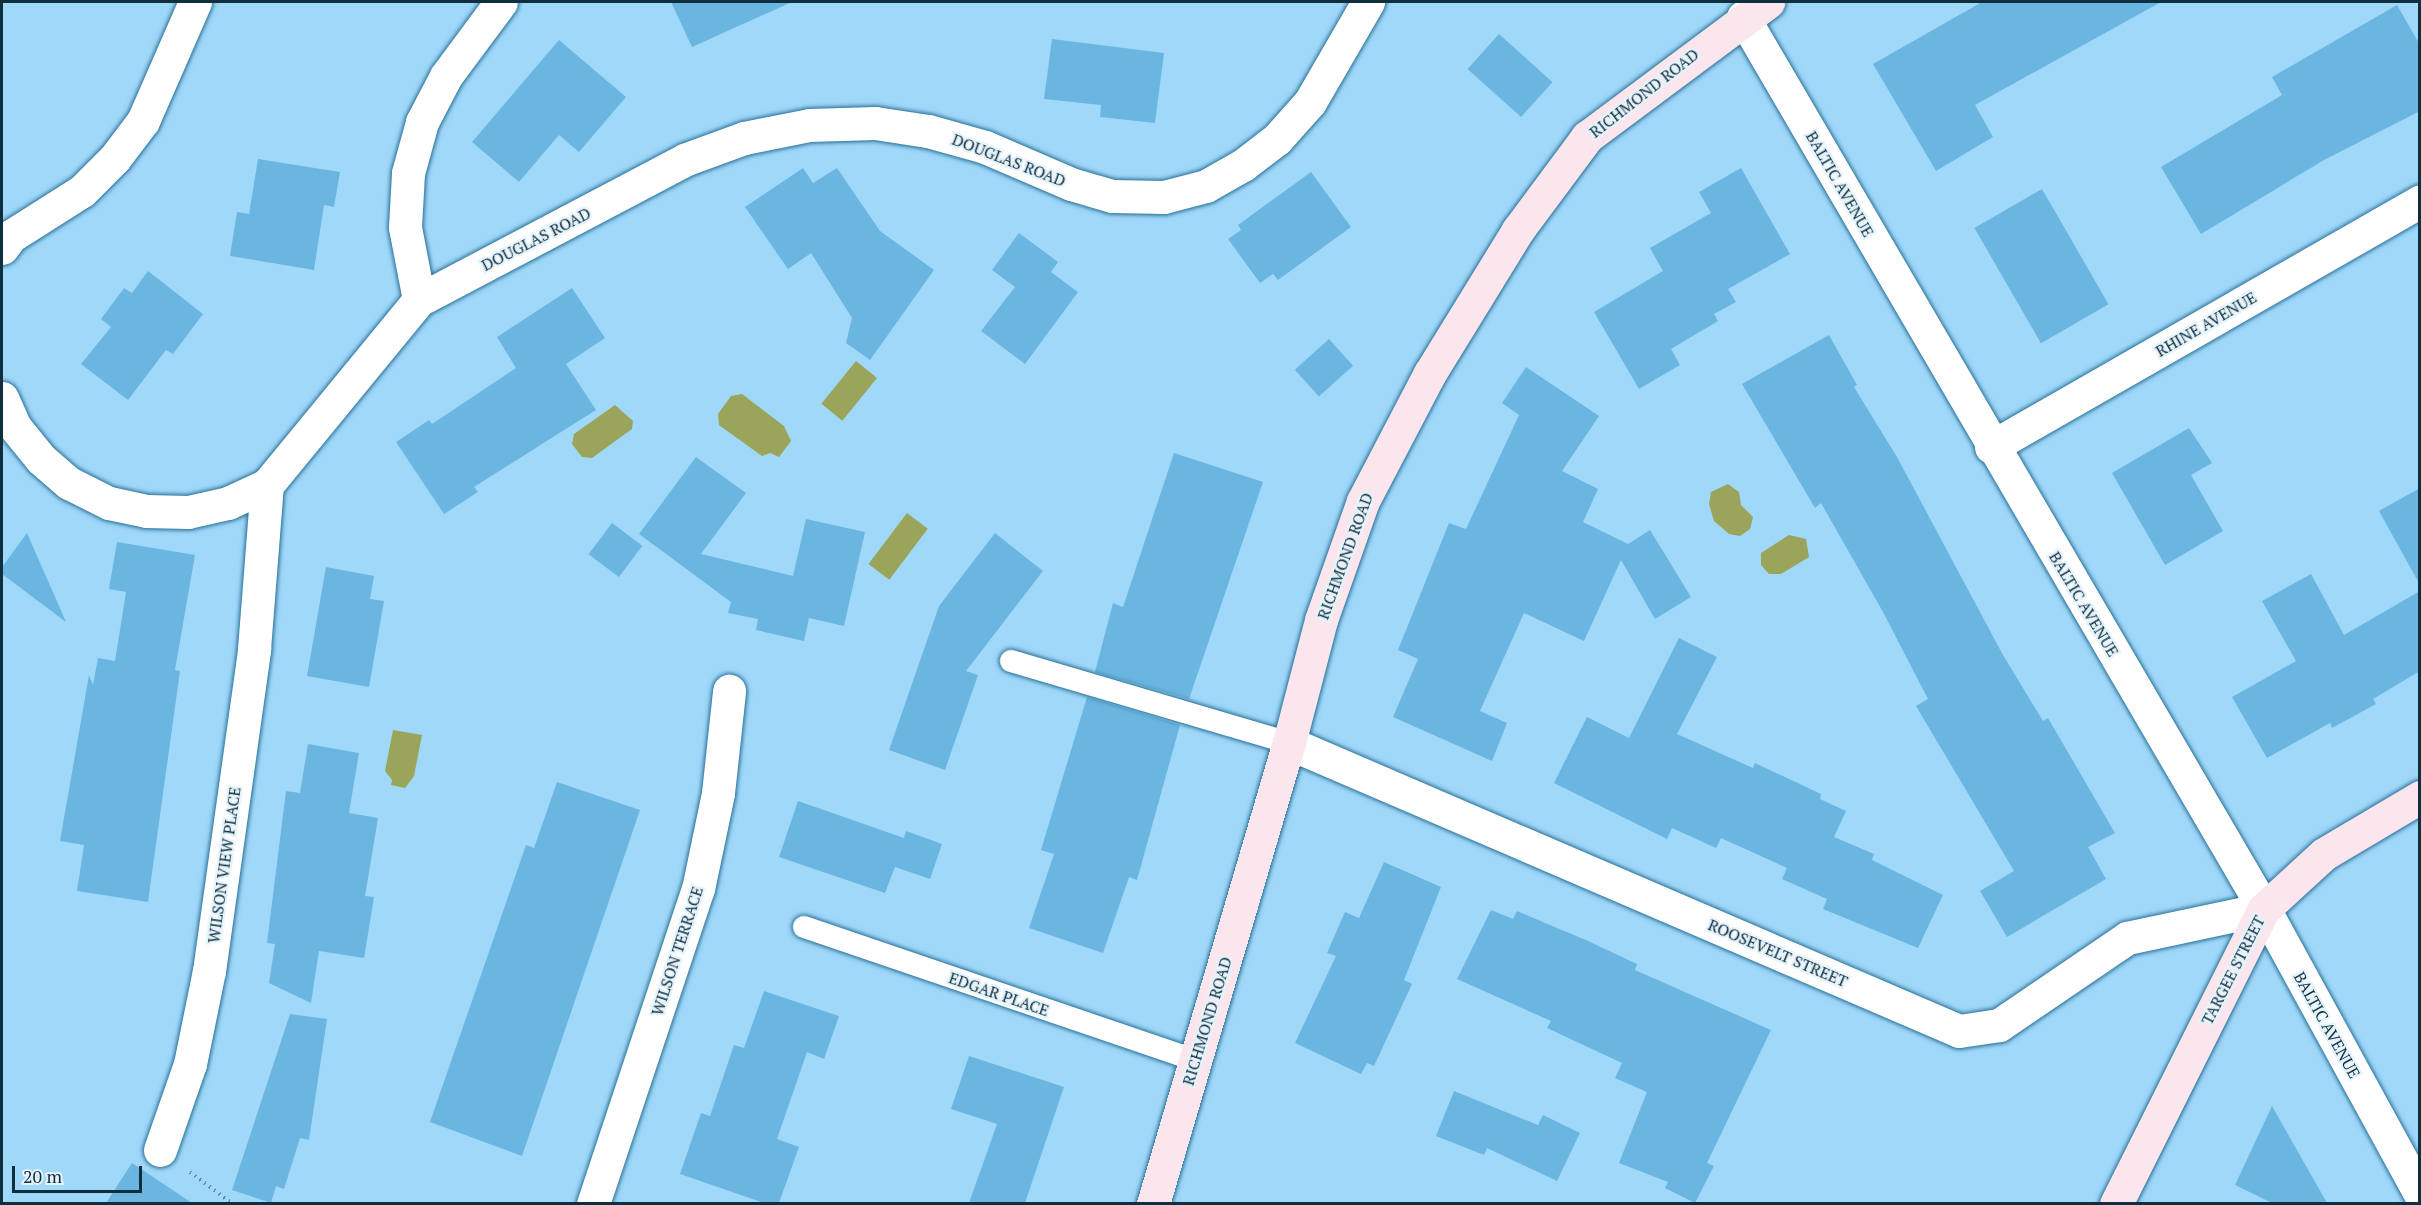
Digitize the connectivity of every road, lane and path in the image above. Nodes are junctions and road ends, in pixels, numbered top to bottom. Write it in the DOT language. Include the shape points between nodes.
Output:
graph roads {
  1 [pos="195,2"];
  2 [pos="501,2"];
  3 [pos="1368,2"];
  4 [pos="1756,9"];
  5 [pos="2420,201"];
  6 [pos="2,248"];
  7 [pos="419,300"];
  8 [pos="2,398"];
  9 [pos="1991,447"];
  10 [pos="267,484"];
  11 [pos="1011,661"];
  12 [pos="729,691"];
  13 [pos="1290,743"];
  14 [pos="2420,797"];
  15 [pos="2264,909"];
  16 [pos="804,927"];
  17 [pos="1195,1060"];
  18 [pos="160,1150"];
  19 [pos="2420,1194"];
  20 [pos="232,1203"];
  21 [pos="593,1203"];
  22 [pos="1153,1203"];
  23 [pos="2116,1203"];
  1 -- 6 [label="street" via="143,121 115,158 82,191 11,236"];
  2 -- 7 [label="street" via="446,76 422,122 408,173 405,227"];
  3 -- 7 [label="street, DOUGLAS ROAD" via="1310,102 1277,139 1206,186 1164,197 1112,196 1071,184 985,147 928,131 875,123 809,125 744,138 684,160"];
  4 -- 9 [label="street, BALTIC AVENUE"];
  4 -- 13 [label="main road, RICHMOND ROAD" via="1587,137 1512,239 1430,373 1362,501 1321,620"];
  5 -- 9 [label="street, RHINE AVENUE"];
  7 -- 10 [label="street, DOUGLAS ROAD"];
  8 -- 10 [label="street, DOUGLAS ROAD" via="15,427 41,459 69,483 109,502 146,511 188,512 228,503"];
  9 -- 15 [label="street, BALTIC AVENUE"];
  10 -- 18 [label="street, WILSON VIEW PLACE" via="254,649 209,971 190,1064"];
  11 -- 13 [label="lane"];
  12 -- 21 [label="street, WILSON TERRACE" via="718,793 698,889"];
  13 -- 15 [label="street, ROOSEVELT STREET" via="1959,1031 1999,1025 2127,938"];
  13 -- 17 [label="main road, RICHMOND ROAD"];
  14 -- 15 [label="main road, TARGEE STREET" via="2324,854"];
  15 -- 19 [label="street, BALTIC AVENUE"];
  15 -- 23 [label="main road, TARGEE STREET"];
  16 -- 17 [label="lane, EDGAR PLACE"];
  17 -- 22 [label="main road, RICHMOND ROAD"];
  18 -- 20 [label="path"];
}
